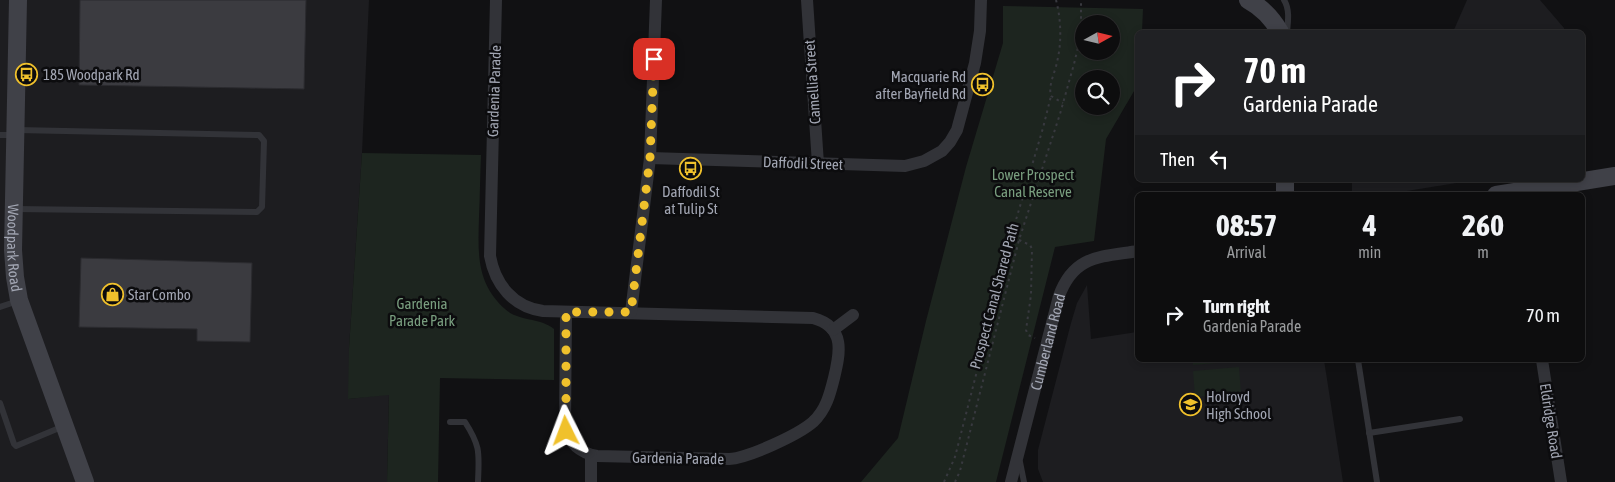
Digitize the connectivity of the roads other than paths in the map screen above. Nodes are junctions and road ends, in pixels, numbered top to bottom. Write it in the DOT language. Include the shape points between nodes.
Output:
graph roads {
  1 [pos="18,0"];
  2 [pos="496,0"];
  3 [pos="656,0"];
  4 [pos="807,0"];
  5 [pos="981,0"];
  6 [pos="1248,0"];
  7 [pos="1284,0"];
  8 [pos="1279,30"];
  9 [pos="1287,30"];
  10 [pos="10,133"];
  11 [pos="650,158"];
  12 [pos="818,164"];
  13 [pos="1615,176"];
  14 [pos="1585,181"];
  15 [pos="1580,182"];
  16 [pos="1522,192"];
  17 [pos="14,208"];
  18 [pos="1135,252"];
  19 [pos="19,300"];
  20 [pos="0,307"];
  21 [pos="566,312"];
  22 [pos="631,312"];
  23 [pos="853,315"];
  24 [pos="833,330"];
  25 [pos="1358,362"];
  26 [pos="1542,362"];
  27 [pos="0,403"];
  28 [pos="1460,419"];
  29 [pos="450,422"];
  30 [pos="64,426"];
  31 [pos="1369,433"];
  32 [pos="1020,448"];
  33 [pos="591,455"];
  34 [pos="85,482"];
  35 [pos="478,482"];
  36 [pos="591,482"];
  37 [pos="1011,482"];
  38 [pos="1024,482"];
  39 [pos="1377,482"];
  40 [pos="1561,482"];
  1 -- 10 [label="street, Woodpark Road"];
  2 -- 21 [label="street, Gardenia Parade" via="492,266 508,295 522,305 536,310"];
  3 -- 11 [label="street"];
  4 -- 12 [label="street, Camellia Street"];
  5 -- 12 [label="street, Daffodil Street" via="974,72 957,130 942,151 912,165"];
  6 -- 8 [label="street" via="1264,10"];
  7 -- 9 [label="lane" via="1288,9"];
  10 -- 17 [label="street, Woodpark Road"];
  10 -- 17 [label="lane" via="258,135 264,141 262,207 257,212"];
  11 -- 12 [label="street, Daffodil Street"];
  11 -- 22 [label="street"];
  13 -- 14 [label="street"];
  15 -- 16 [label="street"];
  17 -- 19 [label="street, Woodpark Road" via="13,250"];
  18 -- 32 [label="street, Cumberland Road" via="1083,262 1065,282"];
  19 -- 20 [label="lane"];
  19 -- 30 [label="street, Woodpark Road"];
  21 -- 22 [label="street, Gardenia Parade"];
  21 -- 33 [label="street" via="565,426 573,443"];
  22 -- 24 [label="street, Gardenia Parade" via="813,318"];
  23 -- 24 [label="street"];
  24 -- 33 [label="street, Gardenia Parade" via="839,341 840,354 830,394 817,418 799,432 738,458"];
  25 -- 31 [label="lane"];
  26 -- 40 [label="street, Eldridge Road"];
  27 -- 30 [label="lane" via="16,446"];
  28 -- 31 [label="lane"];
  29 -- 35 [label="lane" via="465,422 475,438 479,451"];
  30 -- 34 [label="street, Woodpark Road"];
  31 -- 39 [label="lane"];
  32 -- 37 [label="street, Cumberland Road"];
  32 -- 38 [label="lane"];
  33 -- 36 [label="street"];
}
